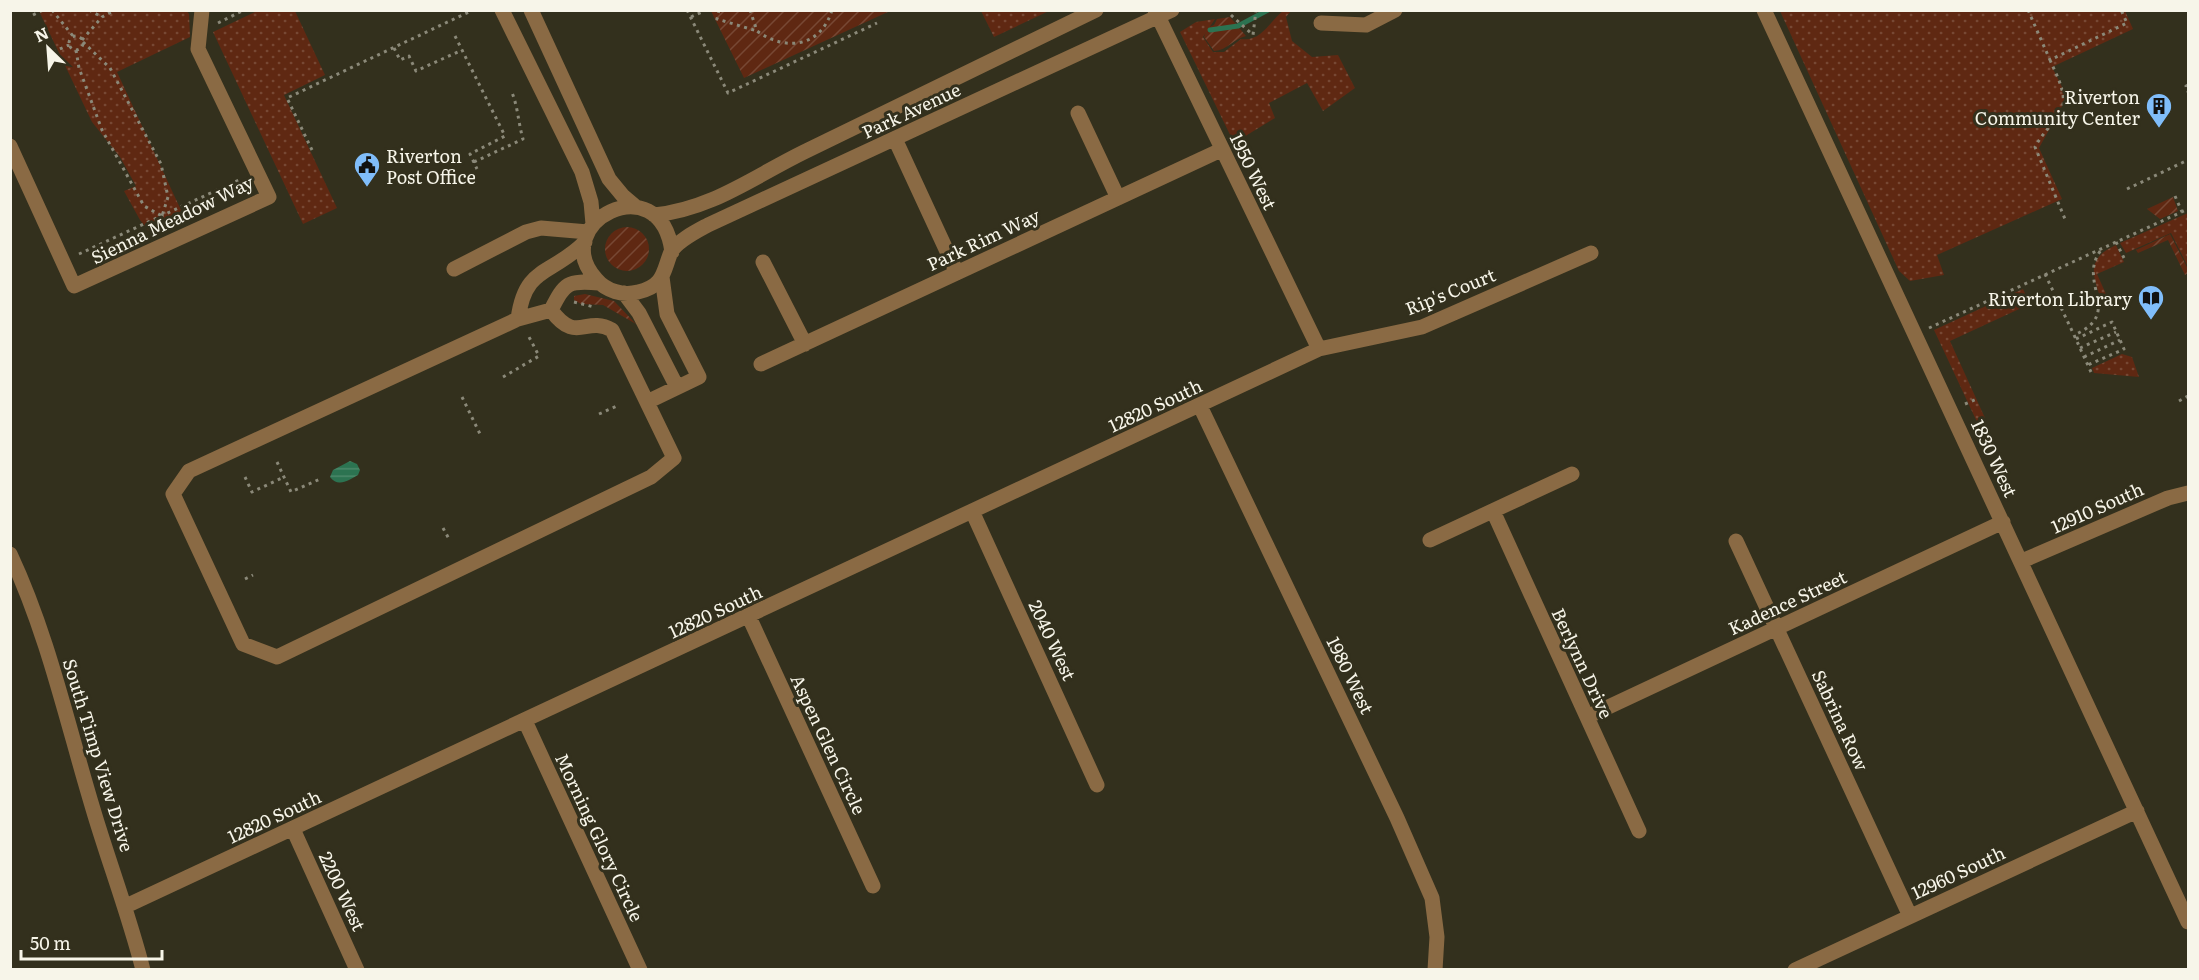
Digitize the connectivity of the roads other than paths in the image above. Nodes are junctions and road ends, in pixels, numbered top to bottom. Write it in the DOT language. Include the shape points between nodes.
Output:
graph roads {
  1 [pos="202,10"];
  2 [pos="502,10"];
  3 [pos="531,10"];
  4 [pos="1096,10"];
  5 [pos="1172,10"];
  6 [pos="1395,10"];
  7 [pos="1764,10"];
  8 [pos="1156,14"];
  9 [pos="1322,23"];
  10 [pos="1078,113"];
  11 [pos="895,139"];
  12 [pos="10,146"];
  13 [pos="1221,150"];
  14 [pos="1118,198"];
  15 [pos="636,207"];
  16 [pos="654,215"];
  17 [pos="589,233"];
  18 [pos="672,252"];
  19 [pos="1591,253"];
  20 [pos="763,262"];
  21 [pos="453,268"];
  22 [pos="957,273"];
  23 [pos="662,277"];
  24 [pos="599,283"];
  25 [pos="624,293"];
  26 [pos="551,310"];
  27 [pos="518,319"];
  28 [pos="805,344"];
  29 [pos="1319,349"];
  30 [pos="761,364"];
  31 [pos="677,387"];
  32 [pos="647,402"];
  33 [pos="1200,406"];
  34 [pos="1572,474"];
  35 [pos="2188,493"];
  36 [pos="972,511"];
  37 [pos="1492,511"];
  38 [pos="2003,522"];
  39 [pos="1430,540"];
  40 [pos="1737,541"];
  41 [pos="10,554"];
  42 [pos="2022,561"];
  43 [pos="749,617"];
  44 [pos="1777,628"];
  45 [pos="1587,717"];
  46 [pos="525,721"];
  47 [pos="1097,785"];
  48 [pos="2137,810"];
  49 [pos="293,829"];
  50 [pos="1639,831"];
  51 [pos="873,886"];
  52 [pos="126,906"];
  53 [pos="1910,916"];
  54 [pos="2188,922"];
  55 [pos="143,969"];
  56 [pos="357,969"];
  57 [pos="640,969"];
  58 [pos="1435,969"];
  59 [pos="1795,969"];
  1 -- 12 [label="street, Sienna Meadow Way" via="198,49 269,197 74,286"];
  2 -- 17 [label="street" via="582,172 591,202"];
  3 -- 15 [label="street" via="609,179"];
  4 -- 16 [label="street, Park Avenue" via="701,206"];
  5 -- 8 [label="street, Park Avenue"];
  6 -- 9 [label="street" via="1366,25"];
  7 -- 38 [label="street, 1830 West"];
  8 -- 11 [label="street, Park Avenue"];
  8 -- 13 [label="street, 1950 West"];
  10 -- 14 [label="street"];
  11 -- 18 [label="street, Park Avenue" via="708,225"];
  11 -- 22 [label="street"];
  13 -- 14 [label="street, Park Rim Way"];
  13 -- 29 [label="street, 1950 West"];
  14 -- 22 [label="street, Park Rim Way"];
  15 -- 16 [label="street"];
  15 -- 17 [label="street" via="612,209"];
  16 -- 18 [label="street" via="664,225"];
  17 -- 21 [label="street" via="541,228"];
  17 -- 24 [label="street" via="587,264"];
  17 -- 27 [label="street" via="569,258 532,279 521,297"];
  18 -- 23 [label="street, Park Avenue"];
  19 -- 29 [label="street, Rip's Court" via="1422,327"];
  20 -- 28 [label="street"];
  22 -- 28 [label="street, Park Rim Way"];
  23 -- 25 [label="street" via="639,292"];
  23 -- 31 [label="street" via="668,315 699,377"];
  24 -- 25 [label="street"];
  24 -- 26 [label="street" via="583,282 564,288"];
  25 -- 31 [label="street" via="639,312"];
  26 -- 27 [label="street"];
  26 -- 32 [label="street" via="562,324 573,329 595,325 612,330"];
  27 -- 32 [label="street" via="189,471 173,494 243,644 277,657 651,477 675,458"];
  28 -- 30 [label="street, Park Rim Way"];
  29 -- 33 [label="street, 12820 South"];
  31 -- 32 [label="street"];
  33 -- 36 [label="street, 12820 South"];
  33 -- 58 [label="street, 1980 West" via="1432,898 1437,937"];
  34 -- 37 [label="street"];
  35 -- 42 [label="street, 12910 South"];
  36 -- 43 [label="street, 12820 South"];
  36 -- 47 [label="street, 2040 West"];
  37 -- 39 [label="street"];
  37 -- 45 [label="street, Berlynn Drive"];
  38 -- 42 [label="street, 1830 West"];
  38 -- 44 [label="street, Kadence Street"];
  40 -- 44 [label="street, Sabrina Row"];
  41 -- 52 [label="street, South Timp View Drive" via="48,653"];
  42 -- 48 [label="street, 1830 West"];
  43 -- 46 [label="street, 12820 South"];
  43 -- 51 [label="street, Aspen Glen Circle"];
  44 -- 45 [label="street, Kadence Street"];
  44 -- 53 [label="street, Sabrina Row"];
  45 -- 50 [label="street, Berlynn Drive"];
  46 -- 49 [label="street, 12820 South"];
  46 -- 57 [label="street, Morning Glory Circle"];
  48 -- 53 [label="street, 12960 South"];
  48 -- 54 [label="street, 1830 West"];
  49 -- 52 [label="street, 12820 South"];
  49 -- 56 [label="street, 2200 West"];
  52 -- 55 [label="street, South Timp View Drive"];
  53 -- 59 [label="street, 12960 South"];
}
